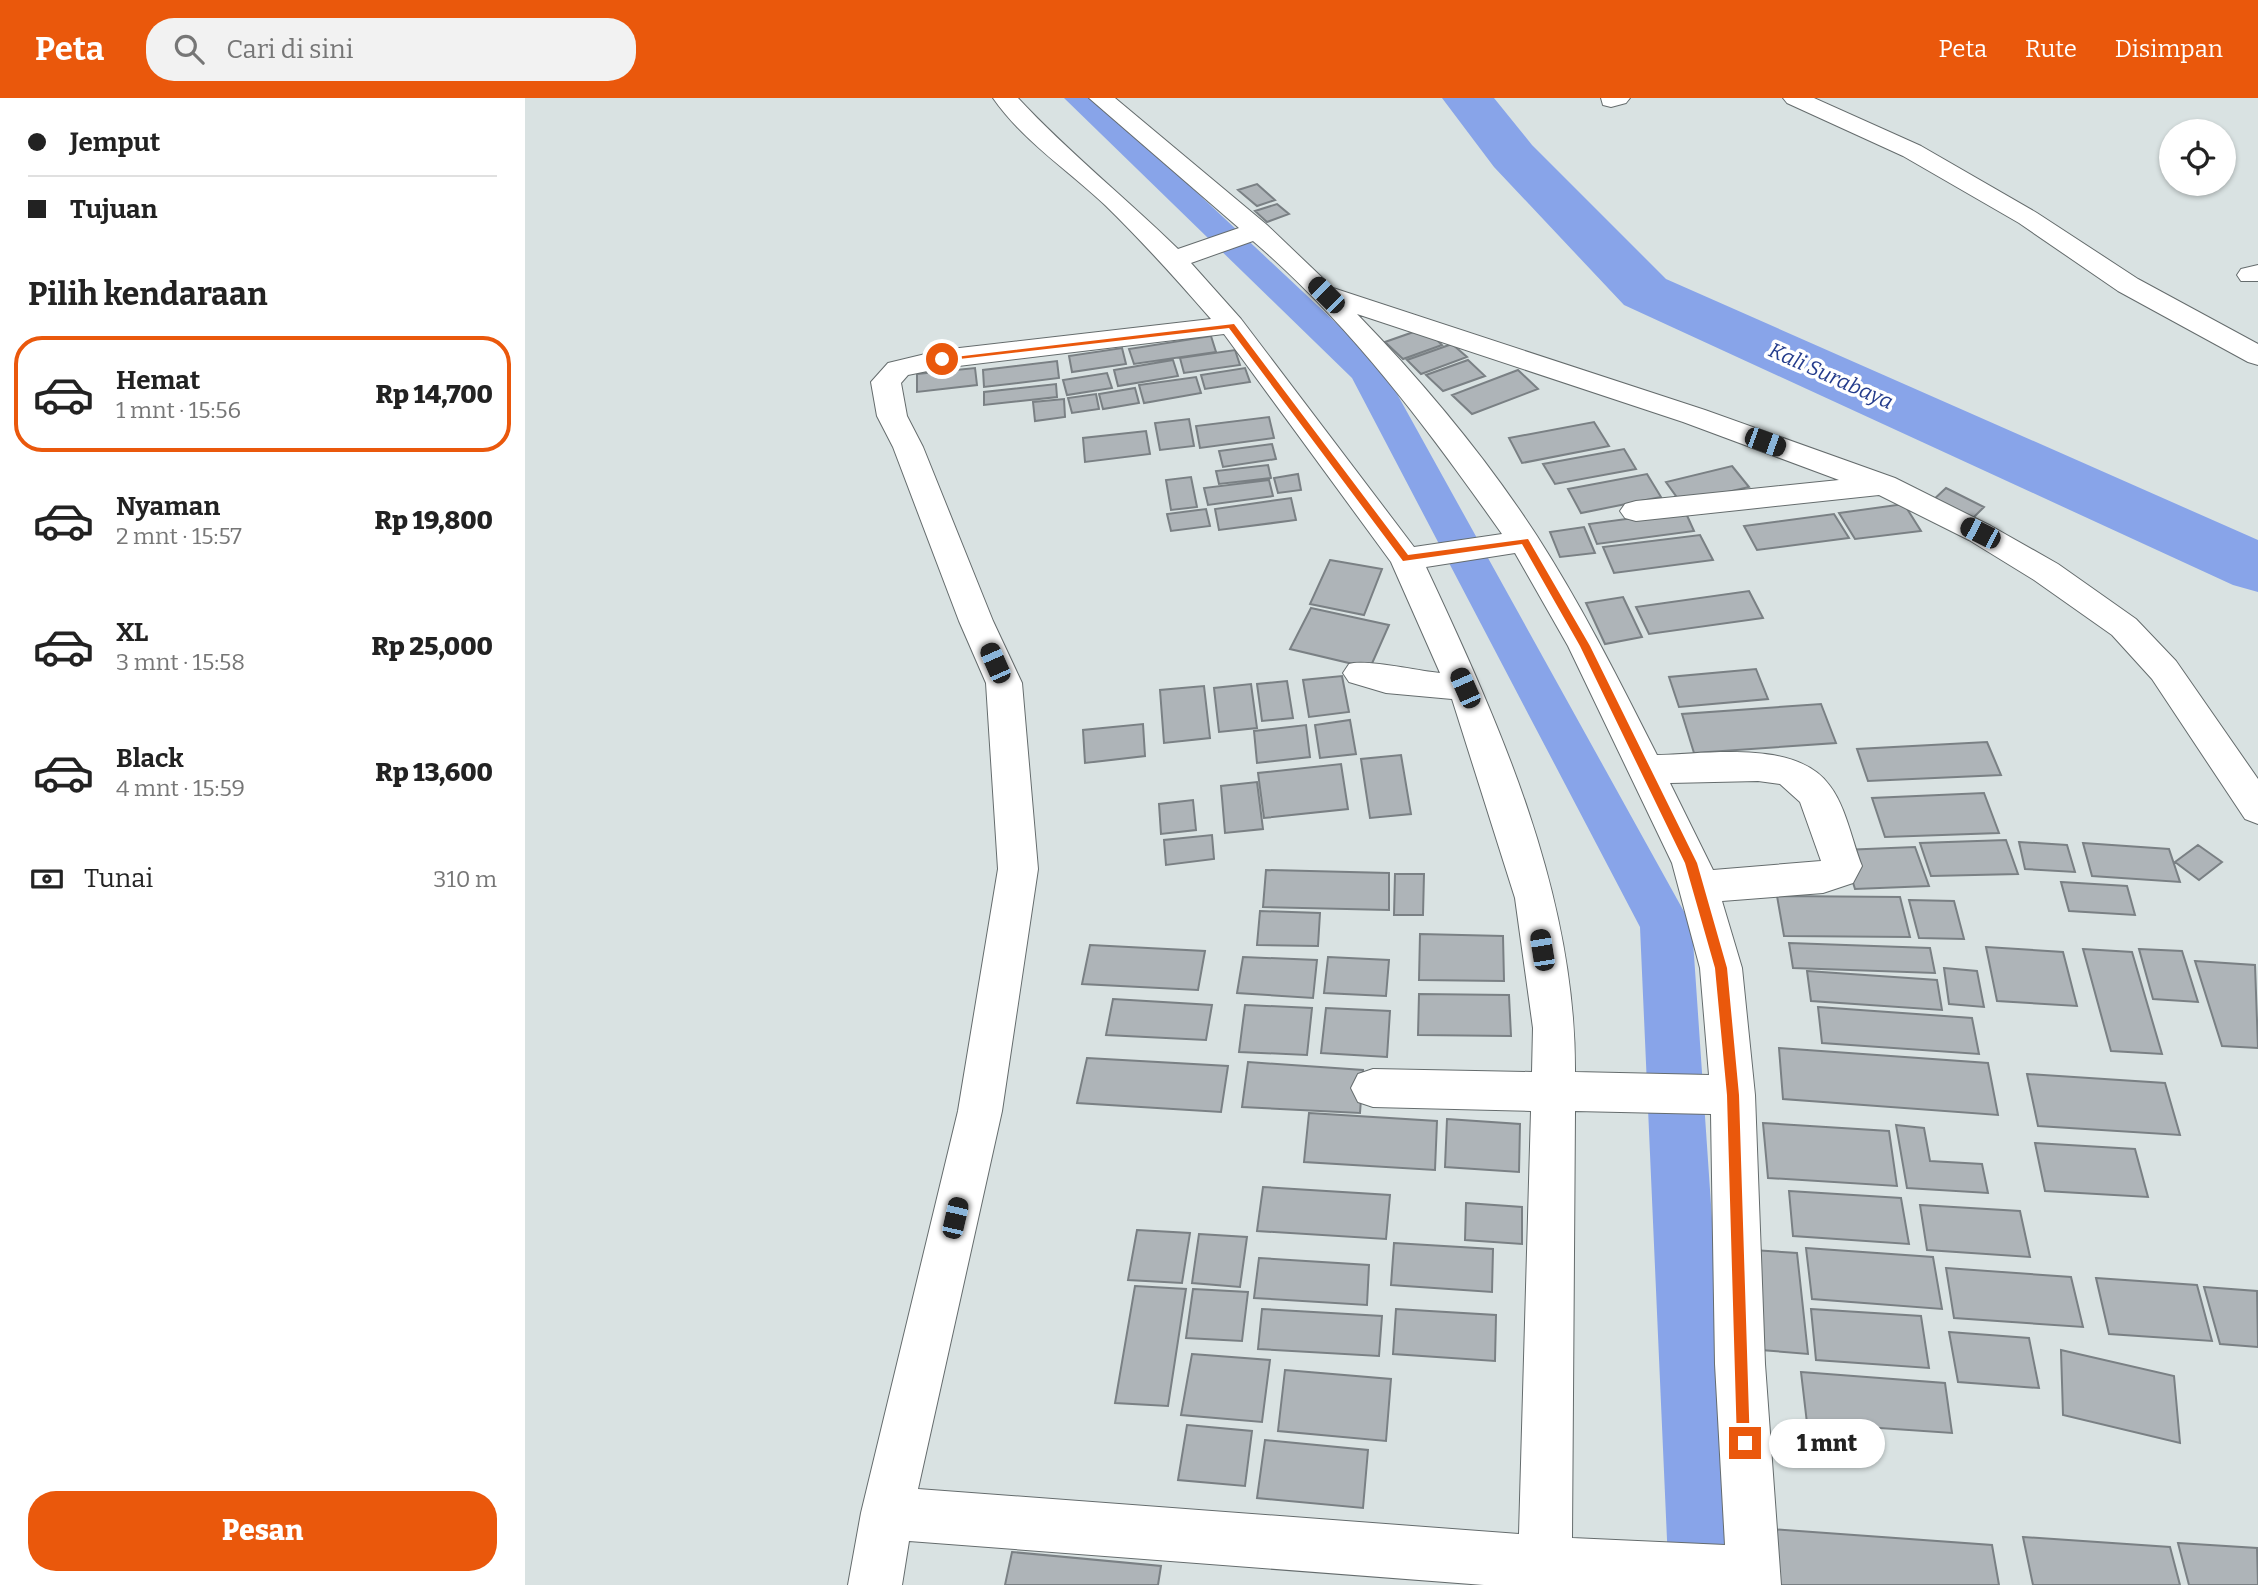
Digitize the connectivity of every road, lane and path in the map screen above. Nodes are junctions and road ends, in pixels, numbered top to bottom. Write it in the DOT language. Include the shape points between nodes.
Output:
graph roads {
  1 [pos="1005,98"];
  2 [pos="1101,98"];
  3 [pos="1795,98"];
  4 [pos="1250,233"];
  5 [pos="1182,257"];
  6 [pos="1326,295"];
  7 [pos="2258,323"];
  8 [pos="1231,325"];
  9 [pos="2215,333"];
  10 [pos="2258,356"];
  11 [pos="1884,485"];
  12 [pos="1636,511"];
  13 [pos="1514,542"];
  14 [pos="1418,557"];
  15 [pos="1360,673"];
  16 [pos="1465,688"];
  17 [pos="1646,769"];
  18 [pos="2258,809"];
  19 [pos="1698,887"];
  20 [pos="1373,1088"];
  21 [pos="1567,1090"];
  22 [pos="1720,1095"];
  23 [pos="887,1513"];
  24 [pos="1560,1570"];
  25 [pos="1740,1577"];
  26 [pos="875,1585"];
  1 -- 5 [label="street" via="1036,132"];
  2 -- 4 [label="street"];
  3 -- 9 [label="street" via="1912,151 2028,218 2128,285"];
  4 -- 5 [label="street"];
  4 -- 6 [label="street"];
  5 -- 8 [label="street"];
  6 -- 11 [label="street" via="1694,416"];
  6 -- 13 [label="street" via="1398,372"];
  7 -- 9 [label="street"];
  8 -- 14 [label="street"];
  8 -- 23 [label="street" via="929,361 898,369 886,382 894,425 908,447 1004,683 1018,869 980,1111"];
  9 -- 10 [label="street"];
  11 -- 12 [label="street"];
  11 -- 18 [label="street" via="2046,572 2124,627 2164,670"];
  13 -- 14 [label="street"];
  13 -- 17 [label="street" via="1585,646"];
  14 -- 16 [label="street"];
  15 -- 16 [label="street"];
  16 -- 21 [label="street" via="1535,898"];
  17 -- 19 [label="street"];
  17 -- 19 [label="street" via="1790,772 1816,794 1842,866 1839,872 1823,877"];
  19 -- 22 [label="street" via="1721,968"];
  20 -- 21 [label="street"];
  21 -- 22 [label="street"];
  21 -- 24 [label="street"];
  22 -- 25 [label="street" via="1740,1364"];
  23 -- 24 [label="street"];
  23 -- 26 [label="street"];
  24 -- 25 [label="street"];
}
